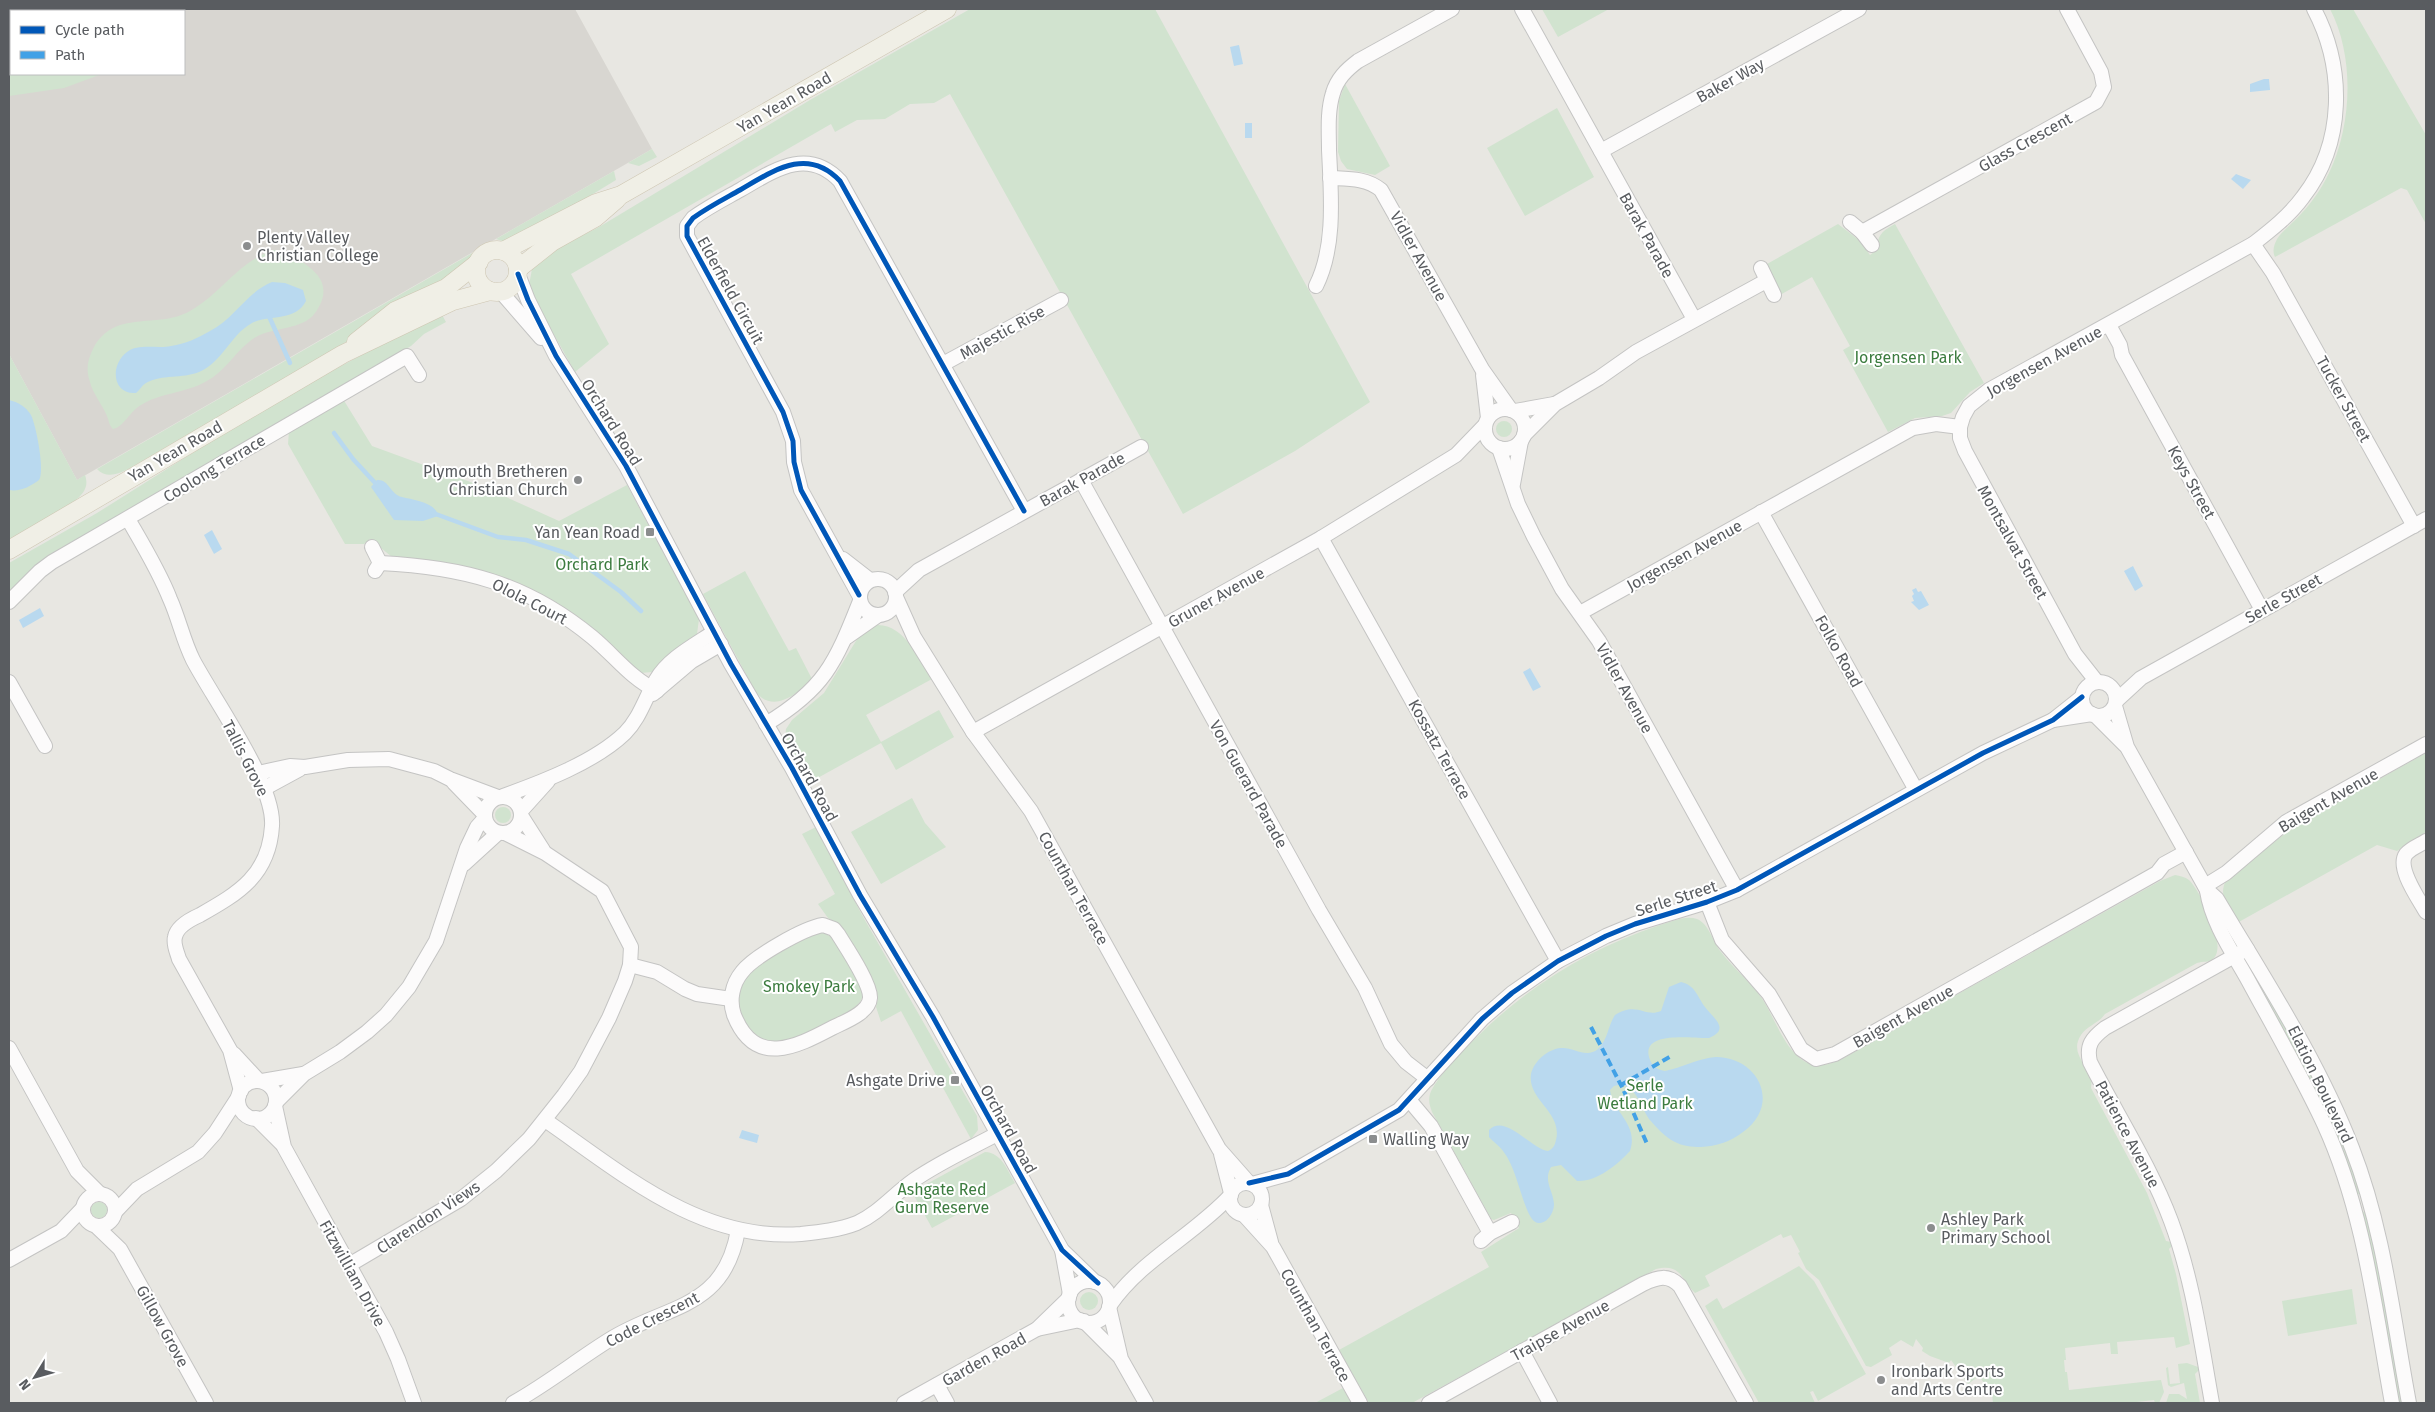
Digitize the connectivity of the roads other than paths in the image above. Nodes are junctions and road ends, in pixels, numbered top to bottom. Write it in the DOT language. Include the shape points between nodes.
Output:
graph roads {
  1 [pos="947,9"];
  2 [pos="1452,9"];
  3 [pos="1522,9"];
  4 [pos="1858,9"];
  5 [pos="2067,9"];
  6 [pos="2314,9"];
  7 [pos="1601,151"];
  8 [pos="1330,178"];
  9 [pos="621,195"];
  10 [pos="1850,222"];
  11 [pos="1862,232"];
  12 [pos="2255,242"];
  13 [pos="1872,245"];
  14 [pos="503,251"];
  15 [pos="479,262"];
  16 [pos="518,272"];
  17 [pos="1316,286"];
  18 [pos="495,292"];
  19 [pos="1774,295"];
  20 [pos="1061,300"];
  21 [pos="1694,319"];
  22 [pos="2106,326"];
  23 [pos="343,354"];
  24 [pos="556,356"];
  25 [pos="943,364"];
  26 [pos="1482,370"];
  27 [pos="419,375"];
  28 [pos="1555,404"];
  29 [pos="1513,411"];
  30 [pos="1486,422"];
  31 [pos="1960,427"];
  32 [pos="1522,438"];
  33 [pos="1141,447"];
  34 [pos="1496,447"];
  35 [pos="1456,455"];
  36 [pos="1081,480"];
  37 [pos="1513,487"];
  38 [pos="1024,511"];
  39 [pos="1761,512"];
  40 [pos="128,519"];
  41 [pos="2426,519"];
  42 [pos="2414,526"];
  43 [pos="1321,538"];
  44 [pos="372,547"];
  45 [pos="9,550"];
  46 [pos="835,552"];
  47 [pos="919,570"];
  48 [pos="876,580"];
  49 [pos="896,595"];
  50 [pos="860,598"];
  51 [pos="9,602"];
  52 [pos="2262,610"];
  53 [pos="1580,613"];
  54 [pos="880,615"];
  55 [pos="1162,627"];
  56 [pos="914,637"];
  57 [pos="717,638"];
  58 [pos="844,639"];
  59 [pos="2075,654"];
  60 [pos="2141,678"];
  61 [pos="9,682"];
  62 [pos="2102,684"];
  63 [pos="652,693"];
  64 [pos="2084,694"];
  65 [pos="2115,704"];
  66 [pos="2094,715"];
  67 [pos="2054,720"];
  68 [pos="766,724"];
  69 [pos="972,732"];
  70 [pos="2426,744"];
  71 [pos="45,746"];
  72 [pos="2127,747"];
  73 [pos="305,767"];
  74 [pos="258,773"];
  75 [pos="450,779"];
  76 [pos="550,779"];
  77 [pos="265,788"];
  78 [pos="1916,790"];
  79 [pos="501,797"];
  80 [pos="522,814"];
  81 [pos="485,817"];
  82 [pos="502,833"];
  83 [pos="2426,841"];
  84 [pos="545,853"];
  85 [pos="2188,856"];
  86 [pos="462,867"];
  87 [pos="1737,890"];
  88 [pos="2208,891"];
  89 [pos="1706,902"];
  90 [pos="2426,912"];
  91 [pos="2247,949"];
  92 [pos="2234,956"];
  93 [pos="1558,961"];
  94 [pos="630,966"];
  95 [pos="731,999"];
  96 [pos="9,1048"];
  97 [pos="230,1050"];
  98 [pos="304,1074"];
  99 [pos="1428,1080"];
  100 [pos="260,1081"];
  101 [pos="240,1094"];
  102 [pos="1410,1101"];
  103 [pos="275,1104"];
  104 [pos="253,1118"];
  105 [pos="545,1120"];
  106 [pos="216,1133"];
  107 [pos="997,1134"];
  108 [pos="284,1147"];
  109 [pos="1219,1149"];
  110 [pos="77,1171"];
  111 [pos="1288,1174"];
  112 [pos="1250,1184"];
  113 [pos="137,1190"];
  114 [pos="1231,1194"];
  115 [pos="102,1195"];
  116 [pos="2370,1201"];
  117 [pos="1262,1203"];
  118 [pos="2352,1205"];
  119 [pos="83,1206"];
  120 [pos="114,1214"];
  121 [pos="1243,1215"];
  122 [pos="1512,1222"];
  123 [pos="1202,1224"];
  124 [pos="94,1226"];
  125 [pos="738,1230"];
  126 [pos="61,1231"];
  127 [pos="1273,1247"];
  128 [pos="120,1249"];
  129 [pos="1062,1250"];
  130 [pos="9,1260"];
  131 [pos="349,1265"];
  132 [pos="1133,1276"];
  133 [pos="1096,1282"];
  134 [pos="1069,1296"];
  135 [pos="1109,1306"];
  136 [pos="1082,1321"];
  137 [pos="1037,1329"];
  138 [pos="1522,1351"];
  139 [pos="1121,1359"];
  140 [pos="937,1385"];
  141 [pos="206,1403"];
  142 [pos="414,1403"];
  143 [pos="514,1403"];
  144 [pos="904,1403"];
  145 [pos="946,1403"];
  146 [pos="1146,1403"];
  147 [pos="1360,1403"];
  148 [pos="1429,1403"];
  149 [pos="1550,1403"];
  150 [pos="1746,1403"];
  151 [pos="2212,1403"];
  152 [pos="2392,1403"];
  153 [pos="2409,1403"];
  1 -- 9 [label="main road, Yan Yean Road"];
  2 -- 8 [label="street" via="1358,61 1336,84 1330,106"];
  3 -- 7 [label="street, Barak Parade"];
  4 -- 7 [label="street, Baker Way"];
  5 -- 11 [label="street, Glass Crescent" via="2102,72 2104,87 2096,102"];
  6 -- 12 [label="street, Jorgensen Avenue" via="2324,28 2335,68 2336,108 2331,140 2304,196 2282,222"];
  7 -- 21 [label="street, Barak Parade"];
  8 -- 17 [label="street" via="1328,251"];
  8 -- 26 [label="street, Vidler Avenue" via="1371,182 1381,190"];
  9 -- 14 [label="main road, Yan Yean Road" via="596,203"];
  9 -- 16 [label="main road, Yan Yean Road" via="600,214 552,242"];
  10 -- 11 [label="street"];
  11 -- 13 [label="street"];
  12 -- 22 [label="street, Jorgensen Avenue"];
  12 -- 42 [label="street, Tucker Street"];
  14 -- 15 [label="main road" via="487,253"];
  14 -- 16 [label="main road" via="513,258"];
  15 -- 18 [label="main road" via="478,279"];
  15 -- 23 [label="main road, Yan Yean Road" via="446,288 395,311"];
  16 -- 18 [label="main road" via="510,288"];
  16 -- 24 [label="street, Orchard Road"];
  18 -- 23 [label="main road, Yan Yean Road" via="453,301"];
  18 -- 24 [label="street, Orchard Road"];
  19 -- 21 [label="street" via="1764,275"];
  20 -- 25 [label="street, Majestic Rise"];
  21 -- 28 [label="street"];
  22 -- 31 [label="street, Jorgensen Avenue" via="1979,397 1970,406"];
  22 -- 52 [label="street, Keys Street" via="2120,345 2122,355"];
  23 -- 45 [label="main road, Yan Yean Road"];
  24 -- 57 [label="street, Orchard Road" via="626,466"];
  25 -- 38 [label="street, Elderfield Circuit"];
  25 -- 46 [label="street, Elderfield Circuit" via="847,190 826,169 808,163 782,167 699,213 690,222 687,231 690,242 783,412 793,441 801,490"];
  26 -- 29 [label="street, Vidler Avenue"];
  26 -- 30 [label="street, Vidler Avenue"];
  27 -- 40 [label="street, Coolong Terrace" via="407,356"];
  28 -- 29 [label="street"];
  28 -- 32 [label="street"];
  29 -- 30 [label="street" via="1501,409"];
  29 -- 32 [label="street" via="1524,422"];
  30 -- 34 [label="street" via="1486,435"];
  30 -- 35 [label="street, Gruner Avenue"];
  31 -- 39 [label="street, Jorgensen Avenue" via="1936,424 1913,428"];
  31 -- 59 [label="street, Montsalvat Street" via="1960,438 1974,471"];
  32 -- 34 [label="street" via="1511,448"];
  32 -- 37 [label="street, Vidler Avenue"];
  33 -- 36 [label="street, Barak Parade"];
  34 -- 35 [label="street, Gruner Avenue"];
  34 -- 37 [label="street, Vidler Avenue"];
  35 -- 43 [label="street, Gruner Avenue"];
  36 -- 38 [label="street, Barak Parade"];
  36 -- 55 [label="street, Von Guerard Parade"];
  37 -- 53 [label="street, Vidler Avenue" via="1523,518 1562,589"];
  38 -- 47 [label="street, Barak Parade"];
  39 -- 53 [label="street, Jorgensen Avenue"];
  39 -- 78 [label="street, Folko Road"];
  40 -- 51 [label="street, Coolong Terrace" via="40,570"];
  40 -- 74 [label="street, Tallis Grove" via="163,582 193,659"];
  41 -- 42 [label="street, Serle Street"];
  42 -- 52 [label="street, Serle Street"];
  43 -- 55 [label="street, Gruner Avenue"];
  43 -- 93 [label="street, Kossatz Terrace"];
  44 -- 63 [label="street, Olola Court" via="377,567 416,565 457,570 516,590 577,625"];
  46 -- 48 [label="street, Elderfield Circuit"];
  46 -- 50 [label="street, Elderfield Circuit"];
  47 -- 48 [label="street, Barak Parade"];
  47 -- 49 [label="street, Barak Parade"];
  48 -- 49 [label="street" via="888,582"];
  48 -- 50 [label="street" via="865,584"];
  49 -- 54 [label="street" via="892,608"];
  49 -- 56 [label="street, Counthan Terrace"];
  50 -- 54 [label="street" via="867,612"];
  50 -- 58 [label="street"];
  52 -- 60 [label="street, Serle Street"];
  53 -- 87 [label="street, Vidler Avenue" via="1600,641"];
  54 -- 56 [label="street, Counthan Terrace"];
  54 -- 58 [label="street"];
  55 -- 69 [label="street, Gruner Avenue"];
  55 -- 99 [label="street, Von Guerard Parade" via="1365,988 1392,1044 1406,1062"];
  56 -- 69 [label="street, Counthan Terrace"];
  57 -- 63 [label="street"];
  57 -- 68 [label="street, Orchard Road"];
  58 -- 68 [label="street" via="813,690 794,707"];
  59 -- 62 [label="street, Montsalvat Street"];
  59 -- 64 [label="street, Montsalvat Street"];
  60 -- 62 [label="street, Serle Street"];
  60 -- 65 [label="street, Serle Street"];
  61 -- 71 [label="street"];
  62 -- 64 [label="street"];
  62 -- 65 [label="street" via="2116,694"];
  63 -- 76 [label="street" via="634,722 614,742"];
  64 -- 66 [label="street" via="2084,707"];
  64 -- 67 [label="street, Serle Street"];
  65 -- 66 [label="street" via="2109,713"];
  65 -- 72 [label="street"];
  66 -- 67 [label="street, Serle Street"];
  66 -- 72 [label="street"];
  67 -- 78 [label="street, Serle Street"];
  68 -- 107 [label="street, Orchard Road"];
  69 -- 109 [label="street, Counthan Terrace" via="1031,810"];
  70 -- 88 [label="street, Baigent Avenue" via="2286,822 2234,864"];
  72 -- 85 [label="street"];
  73 -- 74 [label="street" via="290,766"];
  73 -- 75 [label="street" via="348,760 389,759 427,768"];
  73 -- 77 [label="street"];
  74 -- 77 [label="street, Tallis Grove"];
  75 -- 79 [label="street"];
  75 -- 81 [label="street"];
  76 -- 79 [label="street"];
  76 -- 80 [label="street"];
  77 -- 97 [label="street, Tallis Grove" via="272,824 270,842 261,866 246,886 180,927 175,936 174,946 179,958"];
  78 -- 87 [label="street, Serle Street"];
  79 -- 80 [label="street" via="515,800"];
  79 -- 81 [label="street" via="488,804"];
  80 -- 82 [label="street" via="516,828"];
  80 -- 84 [label="street"];
  81 -- 82 [label="street" via="489,826"];
  81 -- 86 [label="street" via="467,848"];
  82 -- 84 [label="street, Clarendon Views"];
  82 -- 86 [label="street"];
  83 -- 90 [label="street" via="2406,854 2402,863"];
  84 -- 94 [label="street, Clarendon Views" via="602,891 631,947"];
  85 -- 88 [label="street"];
  85 -- 89 [label="street, Baigent Avenue" via="2170,871 2157,873 1835,1054 1821,1058 1810,1057 1801,1049 1769,994 1722,940"];
  86 -- 98 [label="street" via="436,941 409,987 367,1032"];
  87 -- 89 [label="street, Serle Street"];
  88 -- 91 [label="street, Elation Boulevard"];
  88 -- 92 [label="street, Elation Boulevard"];
  89 -- 93 [label="street, Serle Street" via="1635,924"];
  91 -- 92 [label="street, Patience Avenue"];
  91 -- 116 [label="street, Elation Boulevard" via="2333,1102"];
  92 -- 118 [label="street, Elation Boulevard" via="2321,1119"];
  92 -- 151 [label="street, Patience Avenue" via="2105,1028 2090,1041 2088,1054 2158,1191 2176,1237 2193,1301"];
  93 -- 99 [label="street, Serle Street" via="1482,1019"];
  94 -- 95 [label="street" via="657,972 697,994"];
  94 -- 105 [label="street, Clarendon Views" via="595,1047"];
  95 -- 95 [label="street" via="738,1024 747,1036 767,1048 779,1050 803,1044 850,1019 867,1006 870,996 838,934 823,925 803,932 751,962 739,975"];
  96 -- 110 [label="street"];
  97 -- 100 [label="street, Tallis Grove"];
  97 -- 101 [label="street, Tallis Grove"];
  98 -- 100 [label="street"];
  98 -- 103 [label="street"];
  99 -- 102 [label="street, Serle Street"];
  100 -- 101 [label="street" via="250,1082"];
  100 -- 103 [label="street" via="272,1088"];
  101 -- 104 [label="street" via="241,1108"];
  101 -- 106 [label="street"];
  102 -- 111 [label="street, Serle Street" via="1389,1117"];
  102 -- 122 [label="street" via="1431,1126 1485,1237"];
  103 -- 104 [label="street" via="268,1115"];
  103 -- 108 [label="street, Fitzwilliam Drive"];
  104 -- 106 [label="street"];
  104 -- 108 [label="street, Fitzwilliam Drive"];
  105 -- 125 [label="street" via="668,1203 691,1215"];
  105 -- 131 [label="street, Clarendon Views" via="496,1171 461,1199"];
  106 -- 113 [label="street" via="186,1161"];
  107 -- 125 [label="street" via="914,1180 875,1213 858,1222 841,1228 793,1234"];
  107 -- 129 [label="street, Orchard Road"];
  108 -- 131 [label="street, Fitzwilliam Drive"];
  109 -- 112 [label="street, Counthan Terrace"];
  109 -- 114 [label="street, Counthan Terrace"];
  110 -- 115 [label="street"];
  110 -- 119 [label="street"];
  111 -- 112 [label="street, Serle Street"];
  111 -- 117 [label="street, Serle Street"];
  112 -- 114 [label="street" via="1238,1185"];
  112 -- 117 [label="street" via="1260,1192"];
  113 -- 115 [label="street"];
  113 -- 120 [label="street"];
  114 -- 121 [label="street" via="1233,1208"];
  114 -- 123 [label="street"];
  115 -- 119 [label="street" via="92,1196"];
  115 -- 120 [label="street" via="111,1200"];
  116 -- 118 [label="street"];
  116 -- 153 [label="street, Elation Boulevard"];
  117 -- 121 [label="street" via="1254,1213"];
  117 -- 127 [label="street, Counthan Terrace"];
  118 -- 152 [label="street, Elation Boulevard" via="2371,1284"];
  119 -- 124 [label="street" via="85,1218"];
  119 -- 126 [label="street"];
  120 -- 124 [label="street" via="108,1224"];
  120 -- 128 [label="street, Gillow Grove"];
  121 -- 123 [label="street"];
  121 -- 127 [label="street, Counthan Terrace"];
  123 -- 132 [label="street"];
  124 -- 126 [label="street"];
  124 -- 128 [label="street, Gillow Grove"];
  125 -- 143 [label="street, Code Crescent" via="730,1263 722,1276 698,1298 610,1339"];
  126 -- 130 [label="street"];
  127 -- 147 [label="street, Counthan Terrace"];
  128 -- 141 [label="street, Gillow Grove"];
  129 -- 133 [label="street, Orchard Road"];
  129 -- 134 [label="street, Orchard Road"];
  131 -- 142 [label="street, Fitzwilliam Drive" via="386,1332"];
  132 -- 133 [label="street"];
  132 -- 135 [label="street"];
  133 -- 134 [label="street" via="1078,1284"];
  133 -- 135 [label="street" via="1107,1292"];
  134 -- 136 [label="street" via="1072,1314"];
  134 -- 137 [label="street, Garden Road"];
  135 -- 136 [label="street" via="1097,1321"];
  135 -- 139 [label="street"];
  136 -- 137 [label="street, Garden Road"];
  136 -- 139 [label="street"];
  137 -- 140 [label="street, Garden Road"];
  138 -- 148 [label="street, Traipse Avenue"];
  138 -- 149 [label="street"];
  138 -- 150 [label="street, Traipse Avenue" via="1653,1279 1668,1278 1675,1281 1688,1298"];
  139 -- 146 [label="street"];
  140 -- 144 [label="street, Garden Road"];
  140 -- 145 [label="street"];
}
